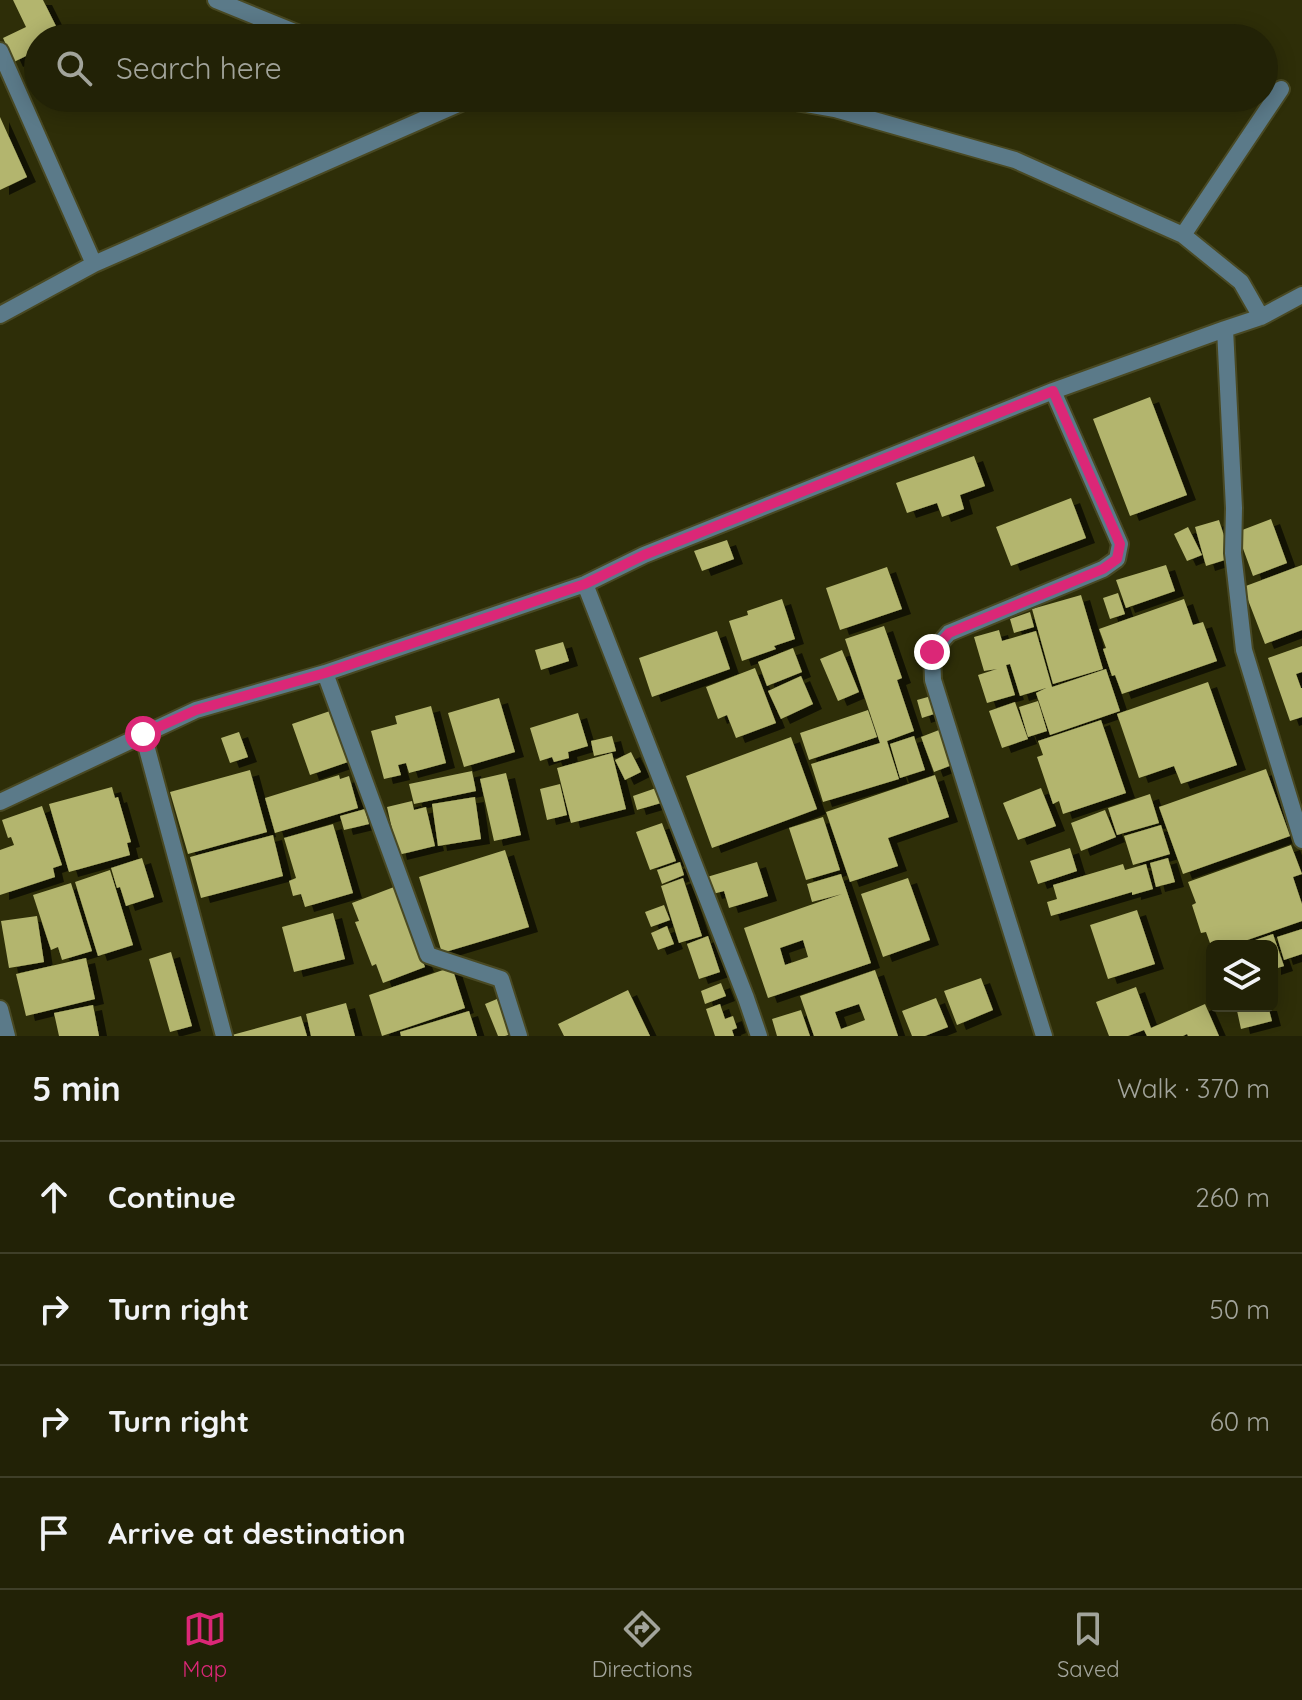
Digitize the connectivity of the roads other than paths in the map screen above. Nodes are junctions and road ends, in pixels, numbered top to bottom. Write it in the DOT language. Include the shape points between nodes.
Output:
graph roads {
  1 [pos="216,0"];
  2 [pos="275,24"];
  3 [pos="0,51"];
  4 [pos="1281,89"];
  5 [pos="1278,93"];
  6 [pos="24,105"];
  7 [pos="27,112"];
  8 [pos="440,112"];
  9 [pos="846,112"];
  10 [pos="1266,112"];
  11 [pos="1183,235"];
  12 [pos="94,264"];
  13 [pos="1302,295"];
  14 [pos="0,315"];
  15 [pos="1261,317"];
  16 [pos="1225,329"];
  17 [pos="1053,391"];
  18 [pos="585,584"];
  19 [pos="325,673"];
  20 [pos="143,734"];
  21 [pos="0,802"];
  22 [pos="1302,840"];
  23 [pos="0,1009"];
  24 [pos="7,1036"];
  25 [pos="224,1036"];
  26 [pos="519,1036"];
  27 [pos="759,1036"];
  28 [pos="1044,1036"];
  1 -- 2 [label="street"];
  3 -- 6 [label="street"];
  4 -- 5 [label="street"];
  7 -- 12 [label="street"];
  8 -- 12 [label="street"];
  9 -- 11 [label="street" via="1015,160"];
  10 -- 11 [label="street"];
  11 -- 15 [label="street" via="1241,282"];
  12 -- 14 [label="street"];
  13 -- 15 [label="street"];
  15 -- 16 [label="street"];
  16 -- 17 [label="street"];
  16 -- 22 [label="street" via="1233,553 1244,650"];
  17 -- 18 [label="street" via="644,555"];
  17 -- 28 [label="street" via="1120,544 1117,559 949,633 932,652 933,680"];
  18 -- 19 [label="street"];
  18 -- 27 [label="street"];
  19 -- 20 [label="street" via="196,710"];
  19 -- 26 [label="street" via="428,955 501,979"];
  20 -- 21 [label="street"];
  20 -- 25 [label="street"];
  23 -- 24 [label="street"];
}
